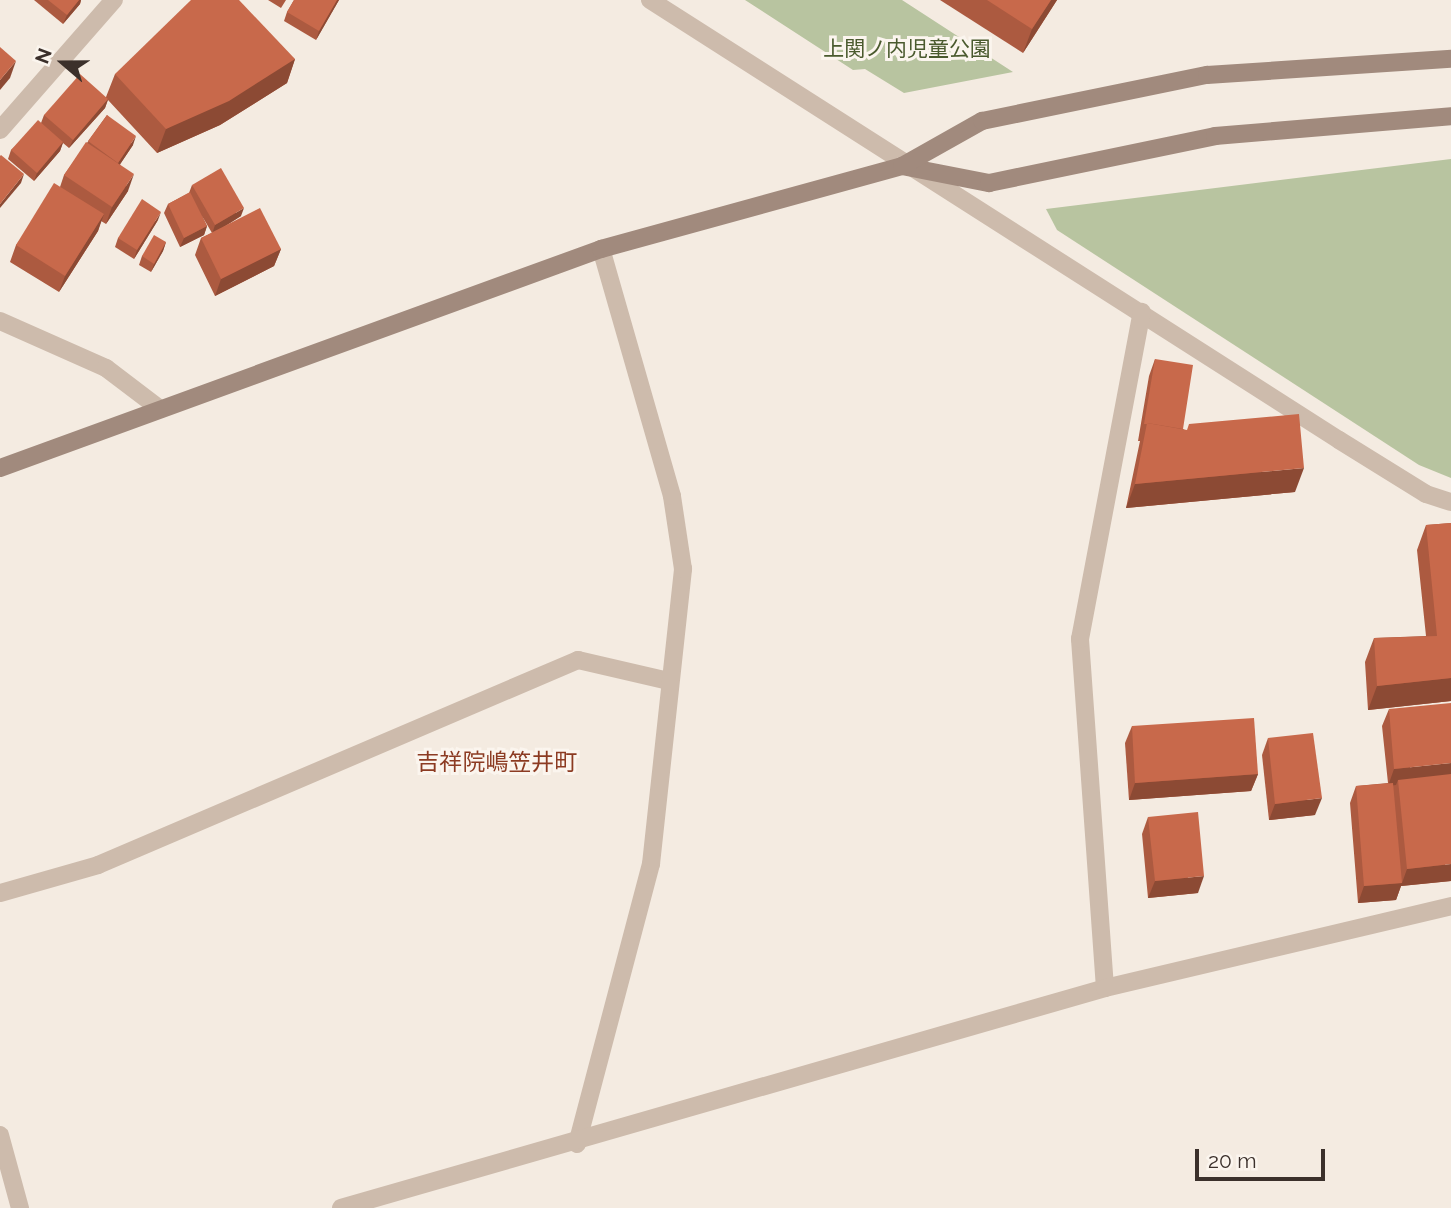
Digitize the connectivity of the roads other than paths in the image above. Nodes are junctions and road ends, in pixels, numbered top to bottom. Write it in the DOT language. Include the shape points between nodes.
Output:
graph roads {
  1 [pos="114,0"];
  2 [pos="650,0"];
  3 [pos="1451,59"];
  4 [pos="1451,116"];
  5 [pos="0,130"];
  6 [pos="902,166"];
  7 [pos="601,249"];
  8 [pos="1142,312"];
  9 [pos="0,321"];
  10 [pos="160,409"];
  11 [pos="0,468"];
  12 [pos="1451,502"];
  13 [pos="668,681"];
  14 [pos="0,893"];
  15 [pos="1451,905"];
  16 [pos="1105,988"];
  17 [pos="0,1135"];
  18 [pos="577,1144"];
  19 [pos="20,1208"];
  20 [pos="341,1208"];
  1 -- 5 [label="street"];
  2 -- 6 [label="street"];
  3 -- 6 [label="street" via="1207,75 982,121"];
  4 -- 6 [label="street" via="1215,136 989,183"];
  6 -- 7 [label="street"];
  6 -- 8 [label="street"];
  7 -- 10 [label="street"];
  7 -- 13 [label="street" via="672,496 683,569"];
  8 -- 12 [label="street" via="1426,494"];
  8 -- 16 [label="street" via="1080,639"];
  9 -- 10 [label="street" via="106,368"];
  10 -- 11 [label="street"];
  13 -- 14 [label="street" via="578,660 98,865"];
  13 -- 18 [label="street" via="651,864"];
  15 -- 16 [label="street"];
  16 -- 18 [label="street"];
  17 -- 19 [label="street"];
  18 -- 20 [label="street"];
}
